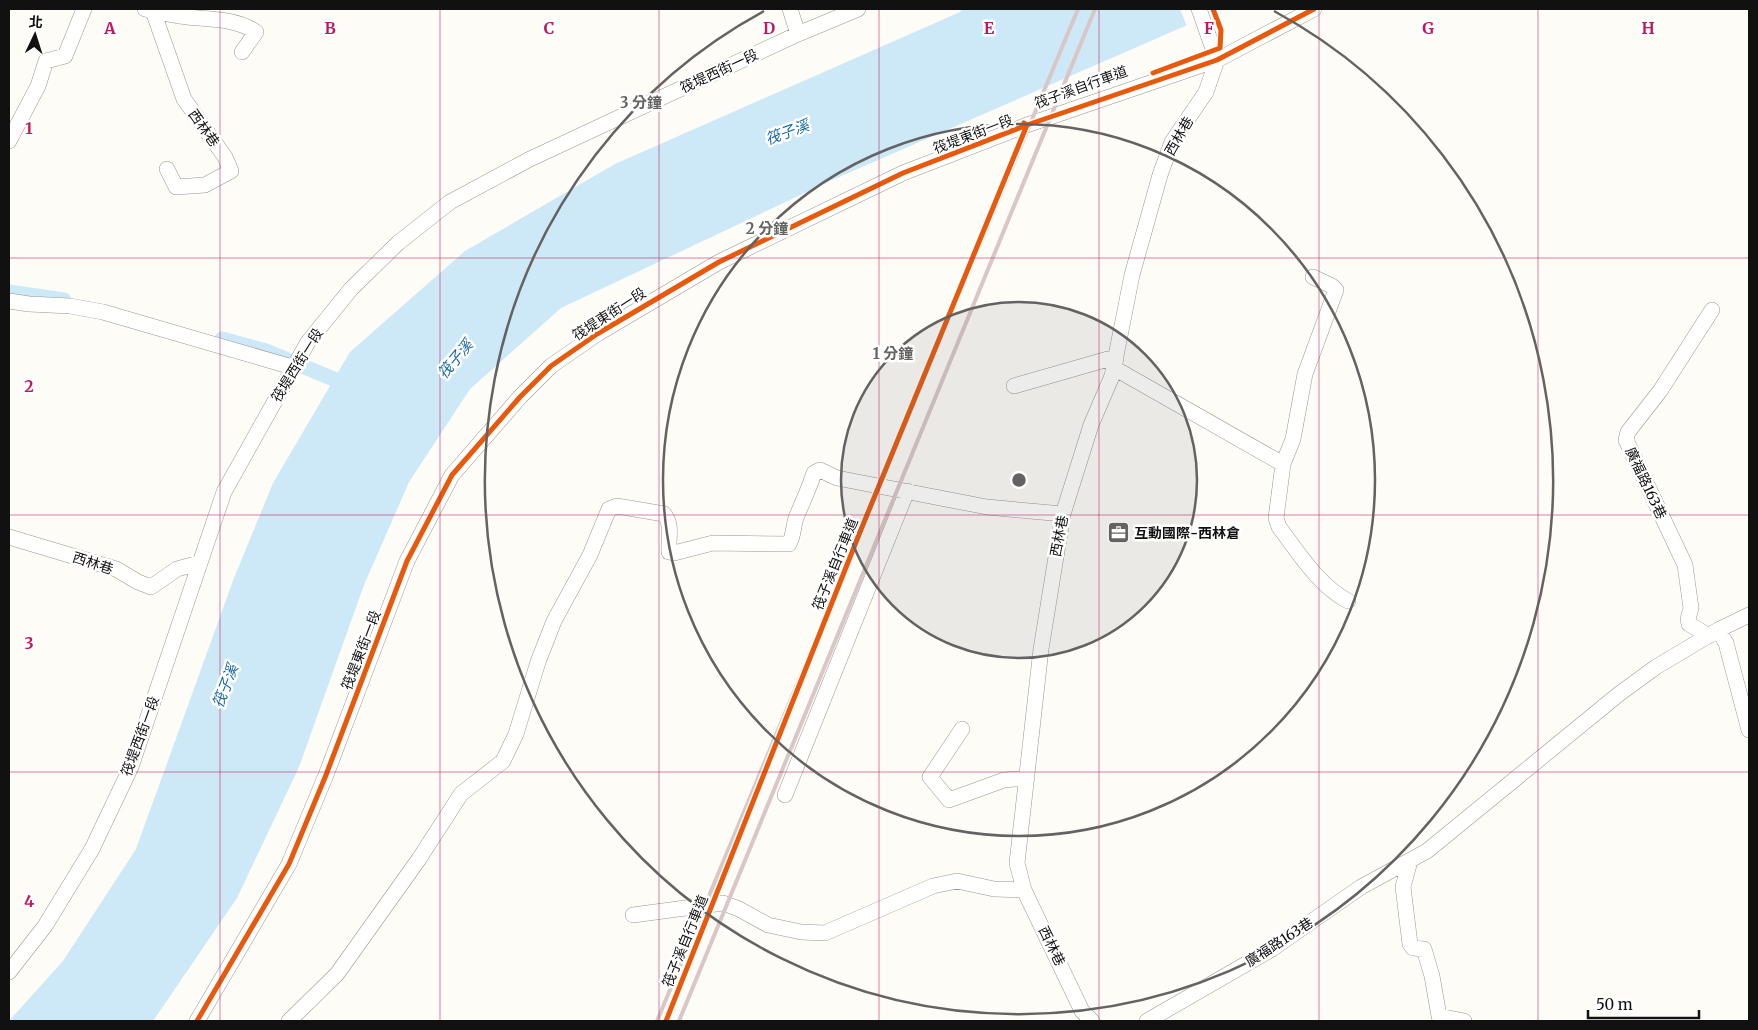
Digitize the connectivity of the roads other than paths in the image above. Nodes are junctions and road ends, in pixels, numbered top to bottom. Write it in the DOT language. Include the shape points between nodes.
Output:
graph roads {
  1 [pos="84,9"];
  2 [pos="790,9"];
  3 [pos="858,9"];
  4 [pos="1199,9"];
  5 [pos="1314,9"];
  6 [pos="149,10"];
  7 [pos="798,34"];
  8 [pos="242,52"];
  9 [pos="1215,53"];
  10 [pos="9,141"];
  11 [pos="167,169"];
  12 [pos="1313,277"];
  13 [pos="9,301"];
  14 [pos="1712,310"];
  15 [pos="1115,364"];
  16 [pos="292,367"];
  17 [pos="1014,386"];
  18 [pos="1283,464"];
  19 [pos="907,491"];
  20 [pos="1063,514"];
  21 [pos="9,537"];
  22 [pos="199,563"];
  23 [pos="1348,601"];
  24 [pos="1749,615"];
  25 [pos="1714,633"];
  26 [pos="962,729"];
  27 [pos="1749,730"];
  28 [pos="1027,778"];
  29 [pos="785,795"];
  30 [pos="1410,861"];
  31 [pos="1024,890"];
  32 [pos="634,915"];
  33 [pos="9,972"];
  34 [pos="1082,1018"];
  35 [pos="1438,1018"];
  36 [pos="196,1021"];
  37 [pos="289,1021"];
  38 [pos="1147,1021"];
  39 [pos="1464,1021"];
  1 -- 10 [label="street" via="66,56 46,61 38,86"];
  2 -- 7 [label="street"];
  3 -- 7 [label="street, 筏堤西街一段"];
  4 -- 9 [label="street"];
  5 -- 9 [label="street, 筏堤東街一段"];
  6 -- 8 [label="street" via="248,27 256,32"];
  6 -- 11 [label="street, 西林巷" via="184,99 225,157 231,171 205,185 176,187"];
  7 -- 16 [label="street, 筏堤西街一段" via="530,159 450,202 398,243 351,289"];
  9 -- 15 [label="street, 西林巷" via="1206,92 1172,142 1160,175 1132,274"];
  9 -- 36 [label="street, 筏堤東街一段" via="903,173 719,262 596,334 551,366 452,475 406,561 289,864"];
  12 -- 18 [label="street" via="1336,290 1305,374 1292,439"];
  13 -- 16 [label="street" via="103,312"];
  14 -- 25 [label="street, 廣福路163巷" via="1660,391 1628,432 1626,440 1685,565 1691,608 1689,624"];
  15 -- 17 [label="street" via="1108,359"];
  15 -- 18 [label="street"];
  15 -- 20 [label="street, 西林巷"];
  16 -- 22 [label="street, 筏堤西街一段" via="224,492"];
  18 -- 23 [label="street" via="1276,507 1279,527 1322,580"];
  19 -- 20 [label="street" via="987,507"];
  19 -- 29 [label="street"];
  19 -- 37 [label="street" via="837,478 820,470 814,473 789,544 713,543 674,553 669,552 668,519 664,514 617,506 609,509 587,562 554,622 516,734 503,761 461,794 337,974"];
  20 -- 28 [label="street, 西林巷" via="1041,649"];
  21 -- 22 [label="street, 西林巷" via="116,569 151,587 176,569"];
  22 -- 33 [label="street, 筏堤西街一段" via="127,776 92,849 45,926"];
  24 -- 25 [label="street, 廣福路163巷"];
  25 -- 27 [label="street" via="1726,643"];
  25 -- 30 [label="street, 廣福路163巷" via="1656,667 1619,694 1457,828"];
  26 -- 28 [label="street" via="930,777 950,800 1004,780"];
  28 -- 31 [label="street, 西林巷" via="1017,846"];
  30 -- 35 [label="street" via="1403,887 1410,944 1412,948 1424,949"];
  30 -- 38 [label="street, 廣福路163巷" via="1390,869 1272,949"];
  31 -- 32 [label="street" via="957,882 934,886 825,933 768,925 723,904"];
  31 -- 34 [label="street, 西林巷"];
  35 -- 39 [label="street"];
}
